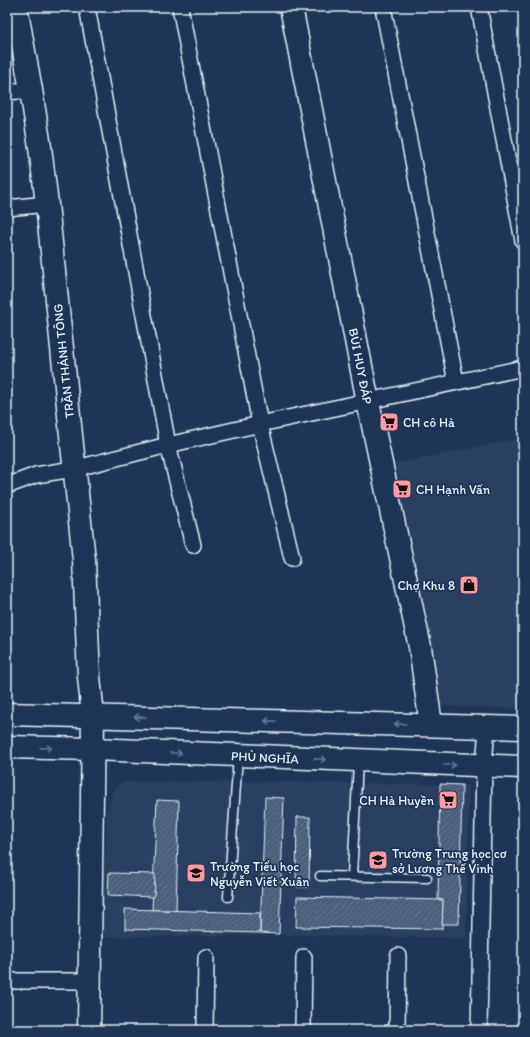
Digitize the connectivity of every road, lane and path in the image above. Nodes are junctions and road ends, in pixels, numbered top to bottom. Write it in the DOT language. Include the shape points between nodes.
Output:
graph roads {
  1 [pos="16,7"];
  2 [pos="87,7"];
  3 [pos="180,7"];
  4 [pos="291,7"];
  5 [pos="383,7"];
  6 [pos="479,7"];
  7 [pos="31,90"];
  8 [pos="7,92"];
  9 [pos="47,204"];
  10 [pos="7,208"];
  11 [pos="523,241"];
  12 [pos="523,368"];
  13 [pos="456,382"];
  14 [pos="368,402"];
  15 [pos="260,424"];
  16 [pos="168,445"];
  17 [pos="73,469"];
  18 [pos="12,484"];
  19 [pos="193,545"];
  20 [pos="292,558"];
  21 [pos="7,714"];
  22 [pos="93,716"];
  23 [pos="431,725"];
  24 [pos="487,727"];
  25 [pos="523,728"];
  26 [pos="7,747"];
  27 [pos="92,749"];
  28 [pos="238,755"];
  29 [pos="358,761"];
  30 [pos="484,766"];
  31 [pos="523,767"];
  32 [pos="320,876"];
  33 [pos="352,876"];
  34 [pos="427,878"];
  35 [pos="228,897"];
  36 [pos="398,956"];
  37 [pos="206,957"];
  38 [pos="304,957"];
  39 [pos="7,981"];
  40 [pos="90,981"];
  41 [pos="89,1030"];
  42 [pos="205,1030"];
  43 [pos="303,1030"];
  44 [pos="397,1030"];
  45 [pos="479,1030"];
  1 -- 7 [label="street, TRẦN THÁNH TÔNG"];
  2 -- 16 [label="street"];
  3 -- 15 [label="street"];
  4 -- 14 [label="street, BÙI HUY ĐÁP"];
  5 -- 13 [label="street"];
  6 -- 11 [label="street"];
  7 -- 8 [label="street"];
  7 -- 9 [label="street, TRẦN THÁNH TÔNG"];
  9 -- 10 [label="street"];
  9 -- 17 [label="street, TRẦN THÁNH TÔNG"];
  12 -- 13 [label="street"];
  13 -- 14 [label="street"];
  14 -- 15 [label="street"];
  14 -- 23 [label="street, BÙI HUY ĐÁP" via="420,647"];
  15 -- 16 [label="street"];
  15 -- 20 [label="street"];
  16 -- 17 [label="street"];
  16 -- 19 [label="street"];
  17 -- 18 [label="street" via="36,475"];
  17 -- 22 [label="street, TRẦN THÁNH TÔNG" via="84,560"];
  21 -- 22 [label="street"];
  23 -- 22 [label="street, one-way"];
  22 -- 27 [label="street, TRẦN THÁNH TÔNG"];
  23 -- 24 [label="street"];
  24 -- 25 [label="street"];
  24 -- 30 [label="street"];
  26 -- 27 [label="street, PHÙ NGHĨA, one-way"];
  27 -- 28 [label="street, PHÙ NGHĨA, one-way"];
  27 -- 40 [label="street, TRẦN THÁNH TÔNG"];
  28 -- 29 [label="street, PHÙ NGHĨA, one-way"];
  28 -- 35 [label="lane"];
  29 -- 30 [label="street, PHÙ NGHĨA, one-way"];
  29 -- 33 [label="lane"];
  30 -- 31 [label="street, PHÙ NGHĨA"];
  30 -- 45 [label="street"];
  32 -- 33 [label="lane"];
  33 -- 34 [label="lane"];
  36 -- 44 [label="street"];
  37 -- 42 [label="street"];
  38 -- 43 [label="street"];
  39 -- 40 [label="street"];
  40 -- 41 [label="street, TRẦN THÁNH TÔNG"];
}
